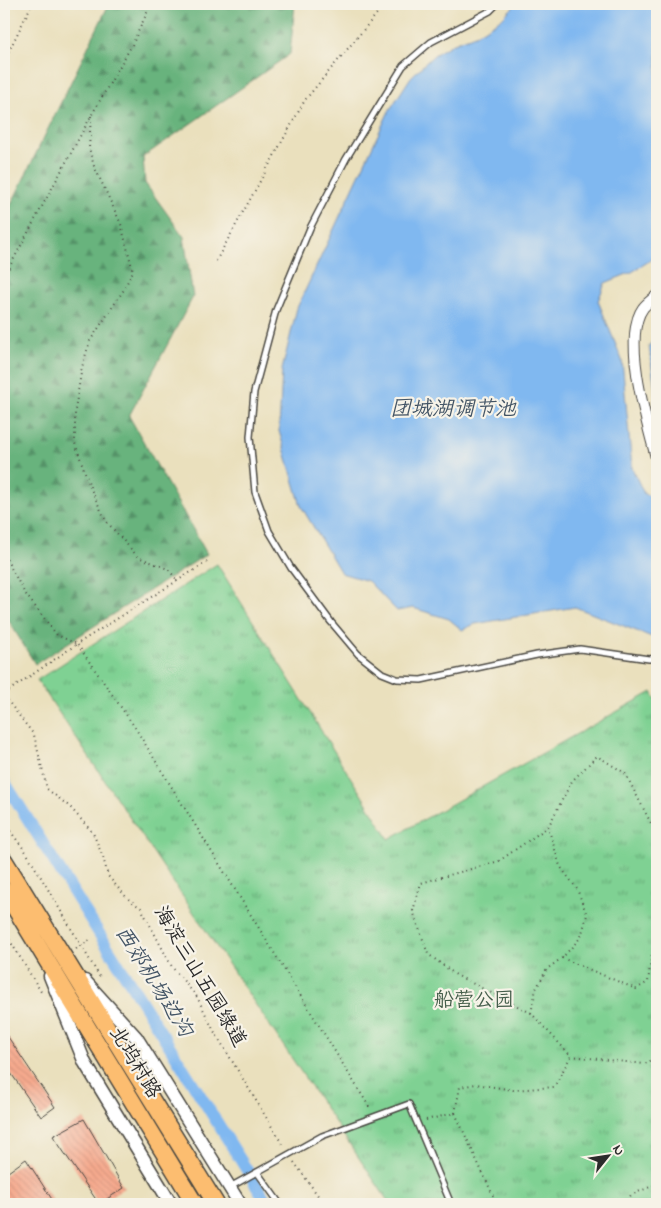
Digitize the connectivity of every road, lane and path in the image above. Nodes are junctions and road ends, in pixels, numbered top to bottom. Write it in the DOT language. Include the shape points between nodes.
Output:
graph roads {
  1 [pos="32,4"];
  2 [pos="151,4"];
  3 [pos="386,4"];
  4 [pos="497,4"];
  5 [pos="4,61"];
  6 [pos="91,116"];
  7 [pos="216,261"];
  8 [pos="4,277"];
  9 [pos="657,295"];
  10 [pos="657,461"];
  11 [pos="4,555"];
  12 [pos="207,562"];
  13 [pos="178,581"];
  14 [pos="77,644"];
  15 [pos="657,658"];
  16 [pos="4,695"];
  17 [pos="4,823"];
  18 [pos="548,827"];
  19 [pos="657,832"];
  20 [pos="4,860"];
  21 [pos="4,890"];
  22 [pos="90,940"];
  23 [pos="36,944"];
  24 [pos="81,946"];
  25 [pos="657,948"];
  26 [pos="70,953"];
  27 [pos="562,958"];
  28 [pos="101,979"];
  29 [pos="532,1013"];
  30 [pos="571,1056"];
  31 [pos="657,1056"];
  32 [pos="455,1113"];
  33 [pos="375,1116"];
  34 [pos="416,1122"];
  35 [pos="289,1155"];
  36 [pos="256,1172"];
  37 [pos="657,1184"];
  38 [pos="229,1187"];
  39 [pos="171,1204"];
  40 [pos="195,1204"];
  41 [pos="216,1204"];
  42 [pos="240,1204"];
  43 [pos="280,1204"];
  44 [pos="324,1204"];
  45 [pos="451,1204"];
  46 [pos="498,1204"];
  47 [pos="624,1204"];
  1 -- 5 [label="path"];
  2 -- 6 [label="path" via="132,45"];
  3 -- 7 [label="path" via="305,100"];
  4 -- 15 [label="lane" via="490,11 431,42 403,66 346,159 310,228 276,310 254,392 250,437 255,492 268,531 291,568 352,648 382,673 397,679 421,680 580,649"];
  6 -- 8 [label="path"];
  6 -- 13 [label="path" via="89,148 121,224 133,271 90,341 75,410 75,443 106,521 138,557 168,568"];
  9 -- 10 [label="street" via="643,308 635,337 637,384"];
  11 -- 14 [label="path" via="24,592 57,635"];
  12 -- 13 [label="path"];
  13 -- 14 [label="path"];
  14 -- 16 [label="path"];
  14 -- 33 [label="path" via="134,726"];
  16 -- 35 [label="path, 海淀三山五园绿道" via="34,735 47,789 70,807 92,833 108,876 127,898 141,908 172,967 197,997"];
  17 -- 24 [label="path" via="26,852"];
  18 -- 19 [label="path" via="572,781 597,756 625,772"];
  18 -- 27 [label="path" via="560,866 577,889 587,916 581,938"];
  18 -- 29 [label="path" via="499,861 421,883 413,911 428,954 456,975"];
  20 -- 26 [label="main road, 北坞村路"];
  21 -- 23 [label="main road, 北坞村路"];
  22 -- 24 [label="path"];
  23 -- 39 [label="street, 北坞村路" via="86,1063"];
  23 -- 40 [label="main road, 北坞村路"];
  24 -- 26 [label="path"];
  24 -- 28 [label="path"];
  25 -- 27 [label="path" via="652,952 648,982 636,989"];
  26 -- 38 [label="street, 北坞村路" via="136,1037"];
  26 -- 41 [label="main road, 北坞村路"];
  27 -- 29 [label="path" via="548,969 536,989"];
  29 -- 30 [label="path"];
  30 -- 31 [label="path" via="645,1064"];
  30 -- 32 [label="path" via="554,1087 513,1090 476,1084 460,1086"];
  32 -- 34 [label="path"];
  32 -- 46 [label="path"];
  33 -- 34 [label="lane" via="409,1104"];
  33 -- 35 [label="lane" via="322,1136"];
  34 -- 45 [label="lane"];
  35 -- 36 [label="lane"];
  35 -- 44 [label="path, 海淀三山五园绿道"];
  36 -- 38 [label="lane"];
  36 -- 43 [label="lane"];
  37 -- 47 [label="path" via="632,1195"];
  38 -- 42 [label="street, 北坞村路"];
}
